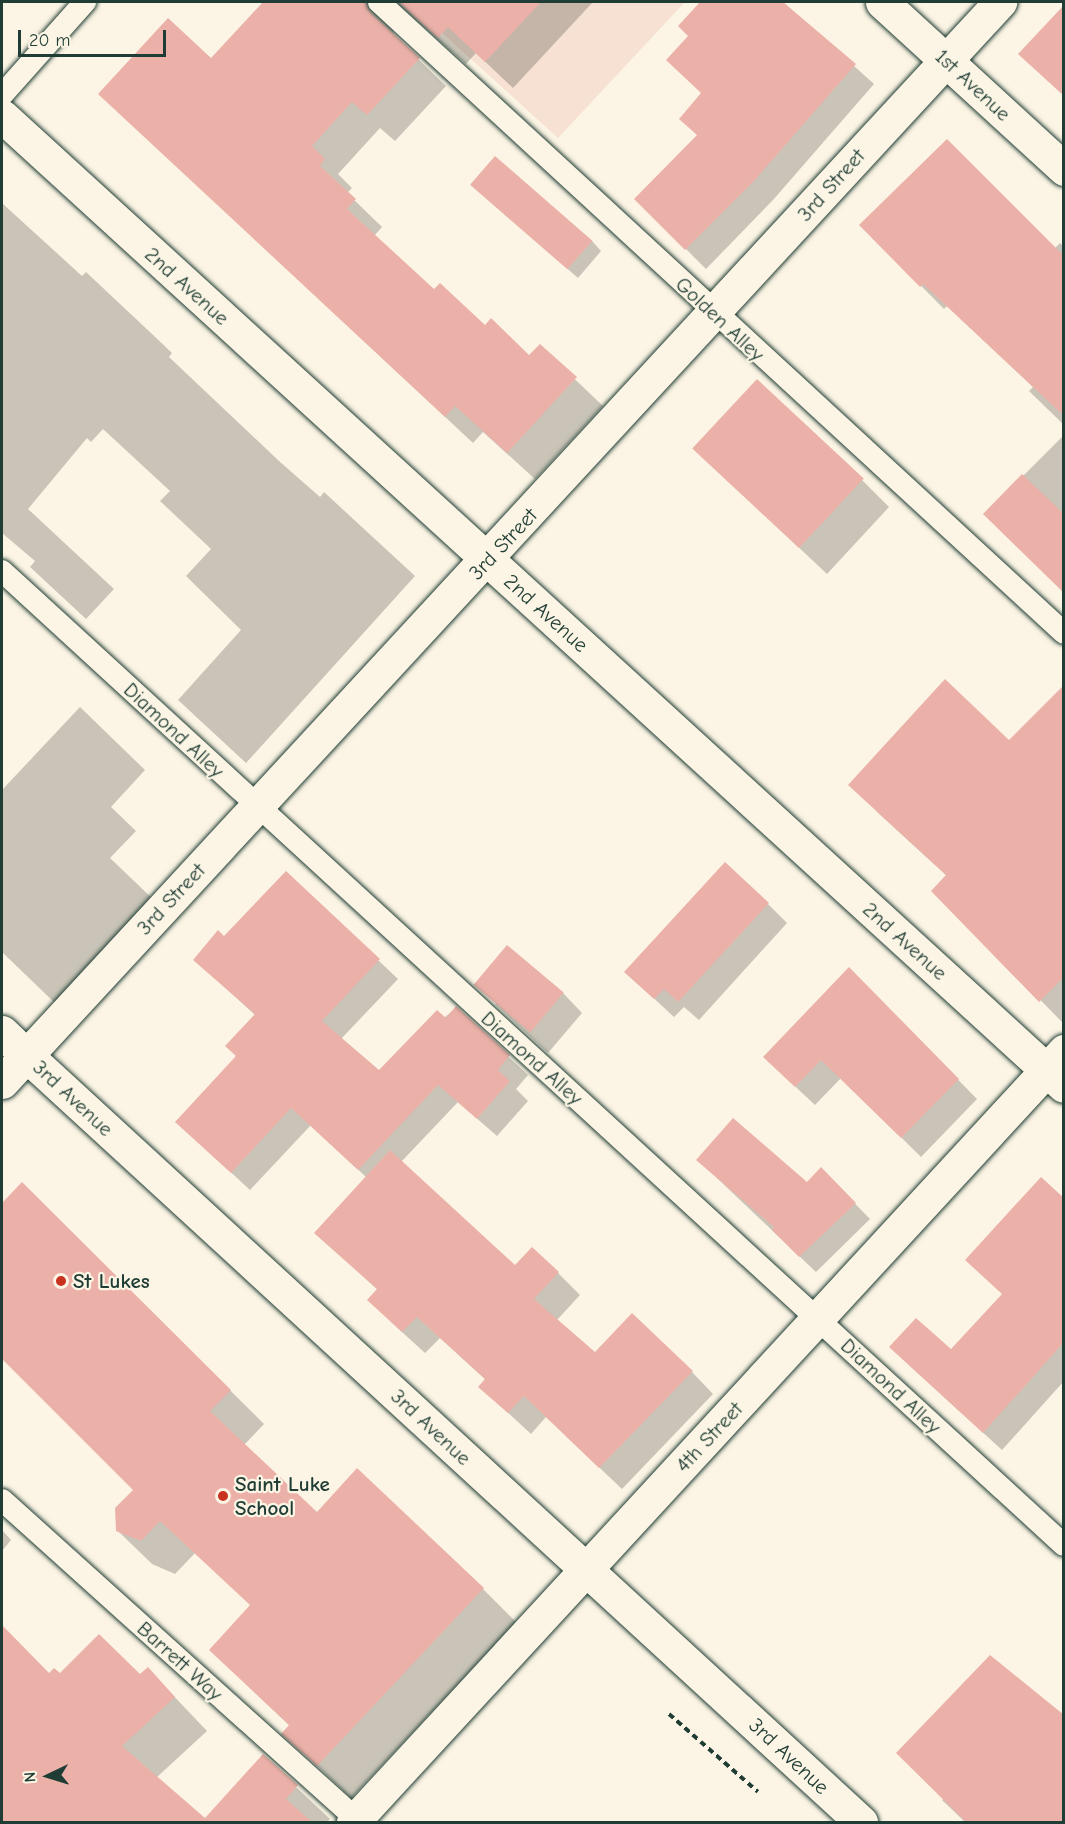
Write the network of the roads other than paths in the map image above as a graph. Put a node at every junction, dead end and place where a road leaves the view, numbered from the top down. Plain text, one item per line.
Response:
1 (85, 2) edge
2 (379, 2) edge
3 (882, 2) edge
4 (1000, 2) edge
5 (945, 59) junction
6 (2, 95) edge
7 (2, 116) edge
8 (1064, 169) edge
9 (715, 315) junction
10 (487, 561) junction
11 (2, 571) edge
12 (1064, 633) edge
13 (256, 807) junction
14 (2, 1032) edge
15 (26, 1055) junction
16 (1058, 1069) edge
17 (2, 1082) edge
18 (819, 1318) junction
19 (2, 1500) edge
20 (1064, 1545) edge
21 (586, 1570) junction
22 (356, 1822) edge
23 (861, 1822) edge

1 - 6 lane
2 - 9 lane, Golden Alley
3 - 5 street, 1st Avenue
4 - 5 street, 3rd Street
5 - 8 street, 1st Avenue
5 - 9 street, 3rd Street
7 - 10 street, 2nd Avenue
9 - 10 street, 3rd Street
9 - 12 lane, Golden Alley
10 - 13 street, 3rd Street
10 - 16 street, 2nd Avenue
11 - 13 lane, Diamond Alley
13 - 15 street, 3rd Street
13 - 18 lane, Diamond Alley
14 - 15 street, 3rd Avenue
15 - 17 street, 3rd Street
15 - 21 street, 3rd Avenue
16 - 18 street, 4th Street
18 - 20 lane, Diamond Alley
18 - 21 street, 4th Street
19 - 22 lane, Barrett Way
21 - 22 street, 4th Street
21 - 23 street, 3rd Avenue

